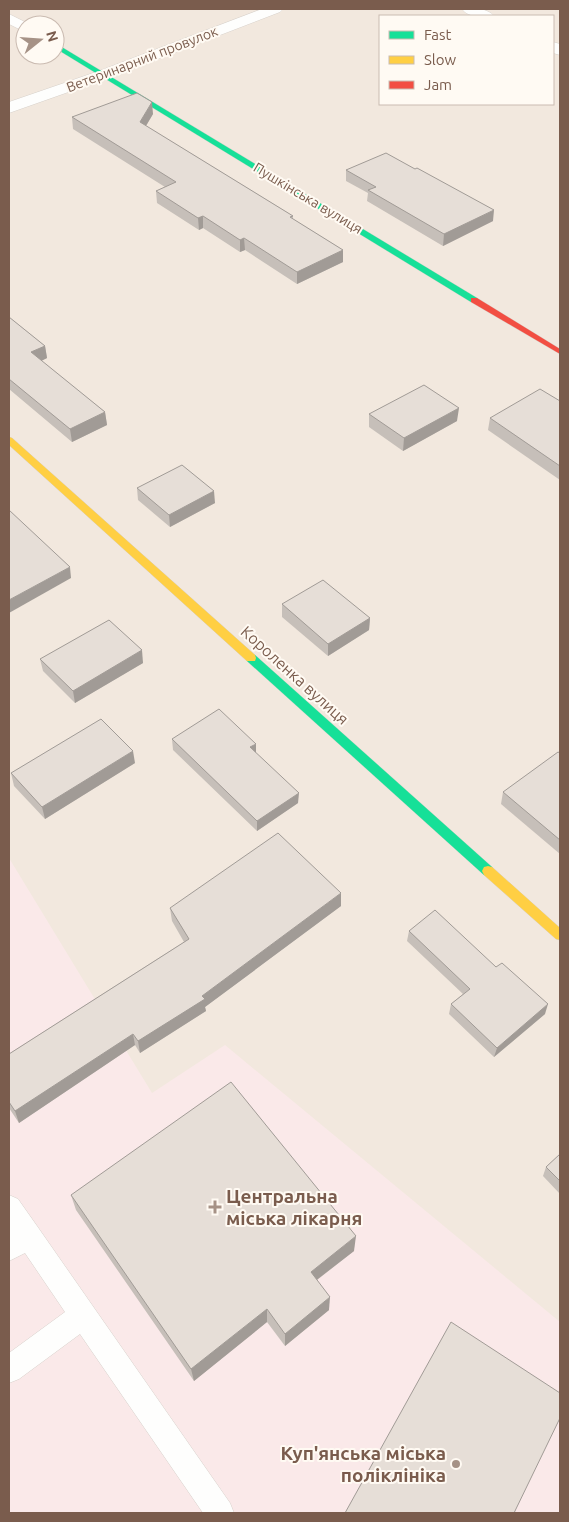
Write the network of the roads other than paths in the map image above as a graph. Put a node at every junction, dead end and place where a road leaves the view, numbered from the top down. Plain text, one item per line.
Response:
1 (274, 9) edge
2 (469, 9) edge
3 (484, 15) edge
4 (65, 51) edge
5 (105, 74) junction
6 (9, 108) edge
7 (560, 352) edge
8 (9, 440) edge
9 (560, 934) edge
10 (9, 1208) edge
11 (18, 1242) edge
12 (83, 1316) junction
13 (9, 1368) edge
14 (220, 1513) edge

1 - 5 street, Ветеринарний провулок
2 - 3 street
4 - 5 street, Пушкінська вулиця
5 - 6 street, Ветеринарний провулок
5 - 7 street, Пушкінська вулиця
8 - 9 street, Короленка вулиця
10 - 11 lane
11 - 12 lane
12 - 13 lane
12 - 14 lane

